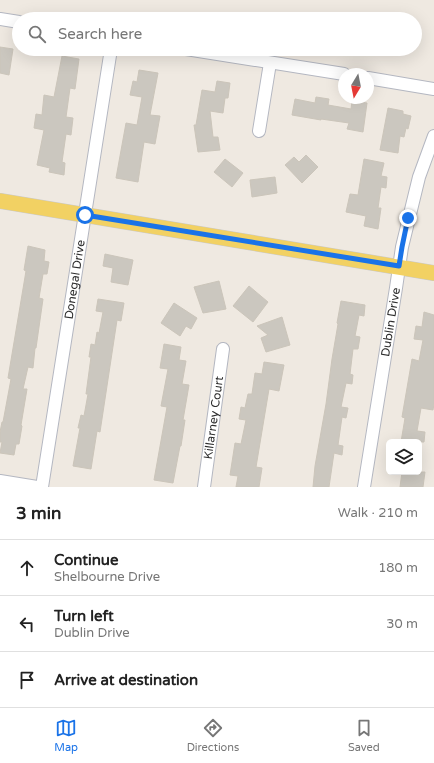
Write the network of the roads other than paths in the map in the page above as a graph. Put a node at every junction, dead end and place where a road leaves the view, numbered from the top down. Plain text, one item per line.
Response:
1 (0, 19) edge
2 (12, 21) edge
3 (110, 56) edge
4 (231, 56) edge
5 (270, 62) junction
6 (338, 73) edge
7 (374, 79) edge
8 (434, 89) edge
9 (259, 131) dead end
10 (434, 136) edge
11 (0, 202) edge
12 (85, 215) junction
13 (399, 266) junction
14 (434, 272) edge
15 (223, 349) dead end
16 (0, 481) edge
17 (37, 487) edge
18 (42, 487) edge
19 (204, 487) edge
20 (364, 487) edge

1 - 2 street
3 - 12 street, Donegal Drive
4 - 5 street
5 - 6 street
5 - 9 street
7 - 8 street
10 - 13 street, Dublin Drive
11 - 12 main road
12 - 13 main road
12 - 18 street, Donegal Drive
13 - 14 main road
13 - 20 street, Dublin Drive
15 - 19 street, Killarney Court
16 - 17 street

